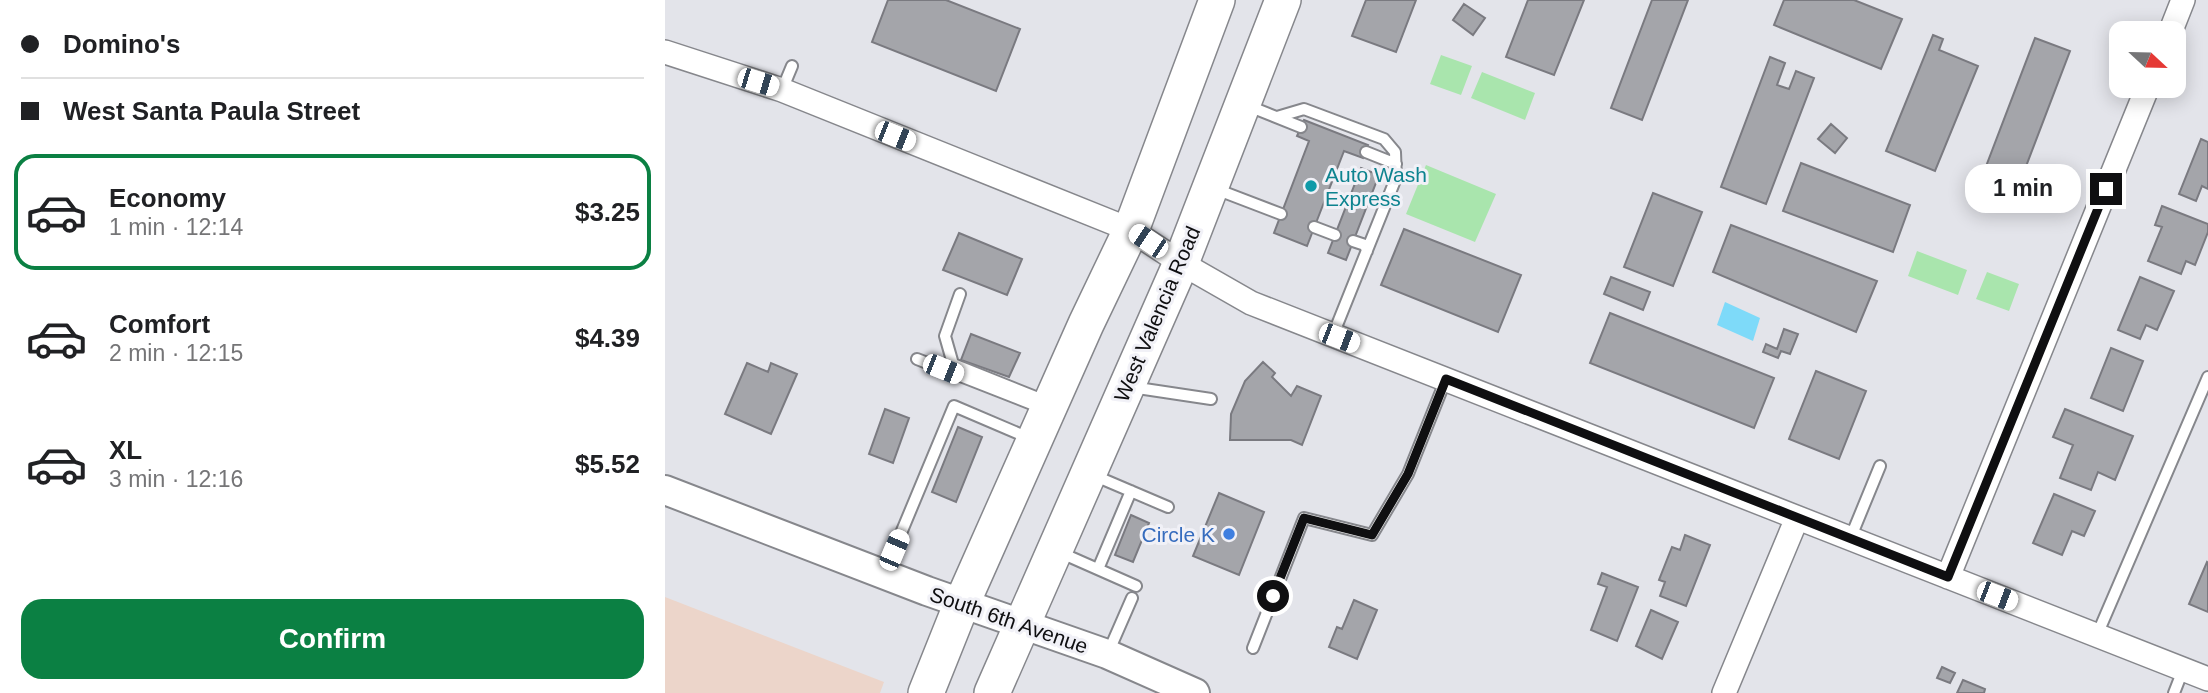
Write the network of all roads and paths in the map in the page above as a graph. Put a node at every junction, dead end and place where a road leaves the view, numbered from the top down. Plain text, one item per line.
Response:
1 (1217, 0) edge
2 (1283, 0) edge
3 (2183, 0) edge
4 (2175, 21) edge
5 (665, 52) edge
6 (792, 66) dead end
7 (782, 90) junction
8 (2143, 98) edge
9 (1243, 103) junction
10 (1277, 117) junction
11 (1301, 127) dead end
12 (1366, 152) dead end
13 (1396, 164) junction
14 (1211, 187) junction
15 (1281, 214) dead end
16 (1314, 227) dead end
17 (1131, 230) junction
18 (1335, 235) dead end
19 (1353, 241) dead end
20 (1367, 251) junction
21 (1181, 263) junction
22 (960, 294) dead end
23 (1333, 335) junction
24 (918, 359) dead end
25 (2208, 377) edge
26 (1446, 379) junction
27 (1126, 387) junction
28 (1211, 399) dead end
29 (1045, 418) junction
30 (1880, 466) dead end
31 (1088, 473) junction
32 (665, 490) edge
33 (1131, 491) junction
34 (1168, 507) dead end
35 (1797, 518) junction
36 (1850, 539) junction
37 (1054, 550) junction
38 (1098, 569) junction
39 (884, 574) junction
40 (1948, 577) junction
41 (1136, 586) dead end
42 (1132, 598) dead end
43 (962, 603) junction
44 (1021, 624) junction
45 (2097, 635) junction
46 (1252, 648) dead end
47 (1107, 654) junction
48 (2183, 670) junction
49 (2208, 680) edge
50 (926, 693) edge
51 (992, 693) edge
52 (1195, 693) edge
53 (1724, 693) edge
54 (2174, 693) edge

1 - 17 main road
2 - 9 main road, West Valencia Road
3 - 4 street
5 - 7 street
6 - 7 lane
7 - 17 street
8 - 40 street
9 - 10 lane
9 - 14 main road, West Valencia Road
10 - 11 lane
10 - 13 lane
12 - 13 lane
13 - 20 lane
14 - 15 lane
14 - 21 main road, West Valencia Road
16 - 18 lane
17 - 21 street
17 - 29 main road
19 - 20 lane
20 - 23 lane
21 - 23 street
21 - 27 main road, West Valencia Road
22 - 29 lane
23 - 26 street
24 - 29 lane
25 - 45 lane
26 - 35 street
26 - 46 lane
27 - 28 lane
27 - 31 main road, West Valencia Road
29 - 39 lane
29 - 43 main road
30 - 36 lane
31 - 33 lane
31 - 37 main road, West Valencia Road
32 - 39 street, South 6th Avenue
33 - 34 lane
33 - 38 lane
35 - 36 street
35 - 53 street
36 - 40 street
37 - 38 lane
37 - 44 main road, West Valencia Road
38 - 41 lane
39 - 43 street, South 6th Avenue
40 - 45 street
42 - 47 lane
43 - 44 street, South 6th Avenue
43 - 50 main road
44 - 47 street, South 6th Avenue
44 - 51 main road, West Valencia Road
45 - 48 street
47 - 52 street, South 6th Avenue
48 - 49 street
48 - 54 lane

